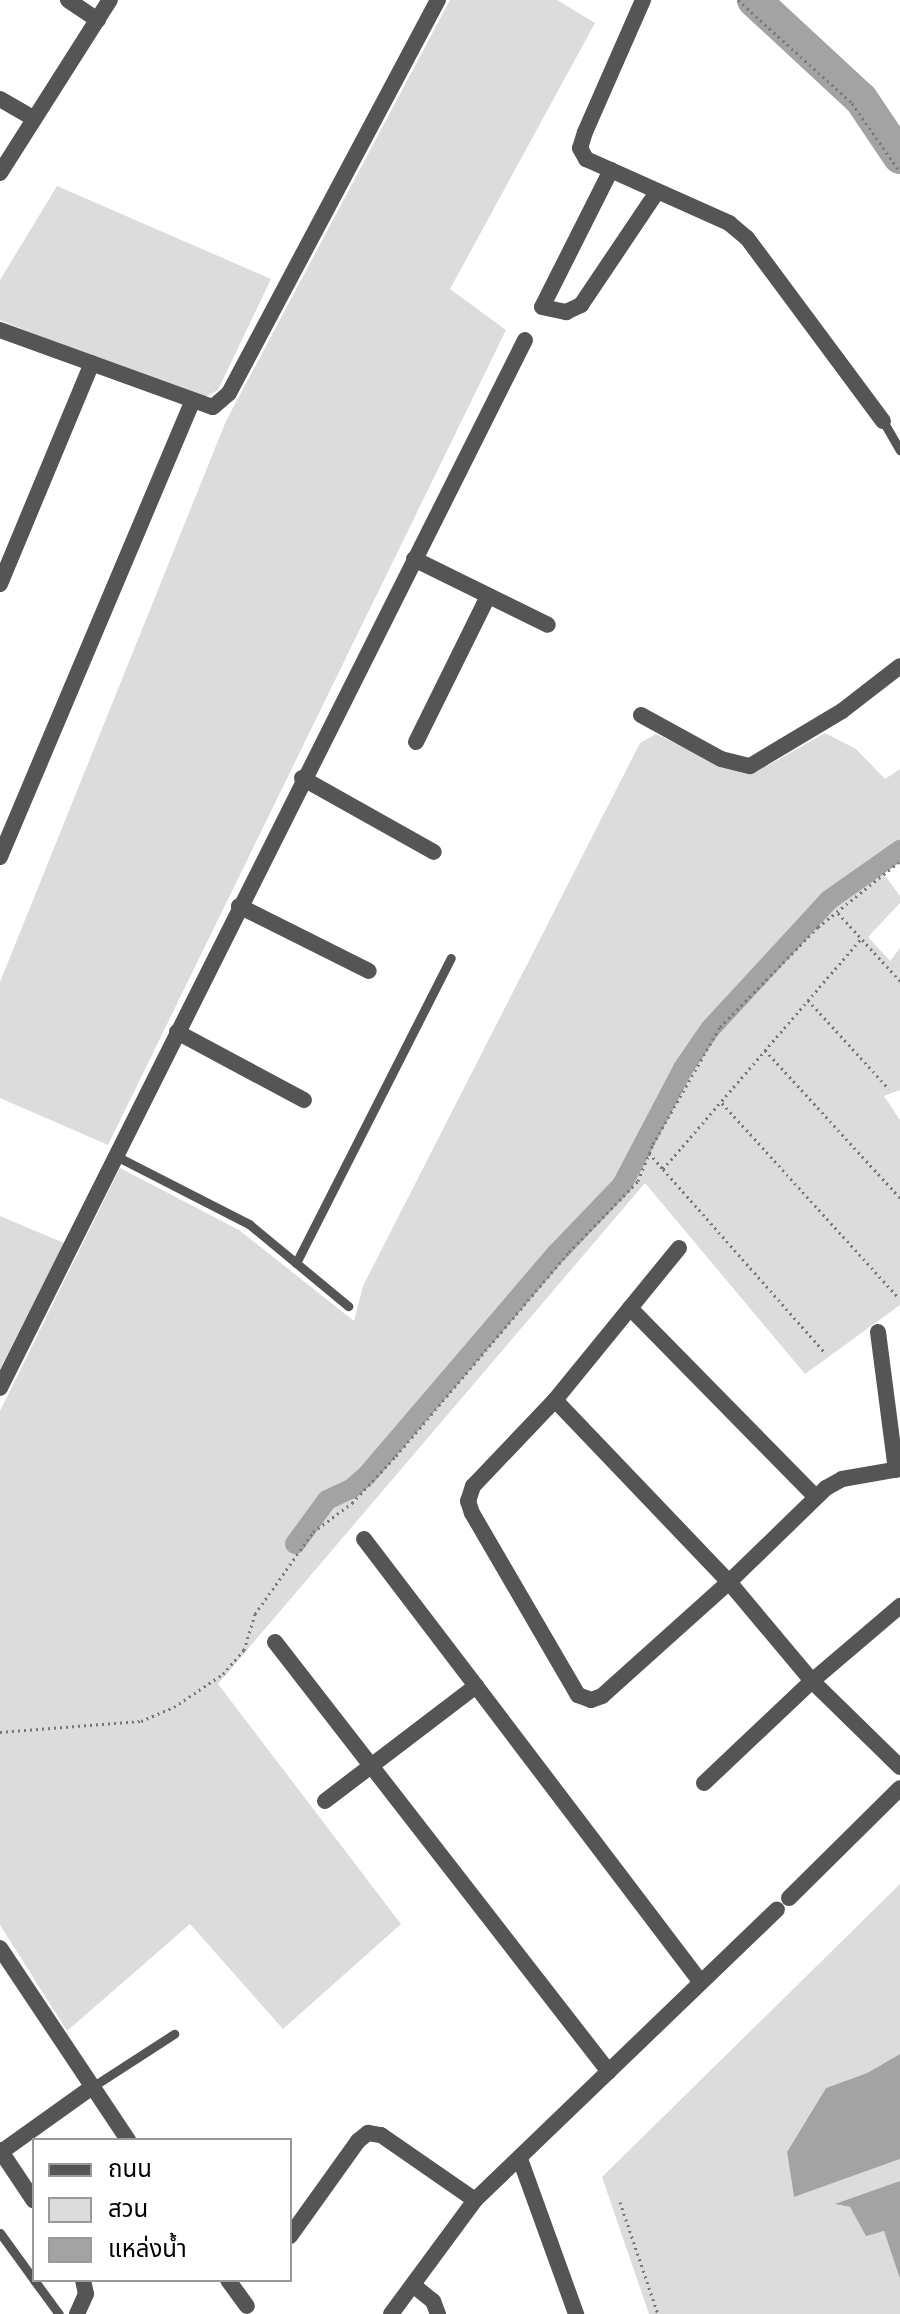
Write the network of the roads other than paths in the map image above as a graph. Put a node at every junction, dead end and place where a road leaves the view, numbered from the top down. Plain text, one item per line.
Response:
1 (68, 0) edge
2 (110, 0) edge
3 (438, 0) edge
4 (643, 0) edge
5 (98, 20) junction
6 (0, 99) edge
7 (34, 119) junction
8 (611, 170) junction
9 (0, 173) edge
10 (657, 192) junction
11 (0, 330) edge
12 (525, 340) dead end
13 (92, 363) junction
14 (192, 402) junction
15 (883, 421) joint
16 (900, 450) edge
17 (414, 559) junction
18 (0, 584) edge
19 (488, 596) junction
20 (548, 625) dead end
21 (900, 666) edge
22 (641, 715) dead end
23 (416, 742) dead end
24 (302, 778) junction
25 (7, 823) edge
26 (434, 852) dead end
27 (0, 857) edge
28 (239, 906) junction
29 (451, 958) dead end
30 (369, 971) dead end
31 (177, 1032) junction
32 (304, 1100) dead end
33 (116, 1156) junction
34 (679, 1248) dead end
35 (296, 1263) junction
36 (348, 1306) dead end
37 (630, 1308) junction
38 (878, 1332) dead end
39 (0, 1388) edge
40 (555, 1400) junction
41 (898, 1469) edge
42 (816, 1497) junction
43 (364, 1539) dead end
44 (729, 1582) junction
45 (900, 1606) edge
46 (275, 1642) dead end
47 (812, 1681) junction
48 (476, 1686) junction
49 (373, 1765) junction
50 (900, 1767) edge
51 (704, 1783) dead end
52 (900, 1788) edge
53 (325, 1801) dead end
54 (0, 1948) edge
55 (701, 1982) junction
56 (174, 2034) dead end
57 (609, 2072) junction
58 (92, 2087) junction
59 (127, 2138) edge
60 (1, 2151) edge
61 (520, 2159) junction
62 (6, 2170) edge
63 (32, 2199) edge
64 (475, 2200) junction
65 (0, 2233) edge
66 (292, 2233) edge
67 (32, 2277) edge
68 (35, 2282) edge
69 (83, 2282) edge
70 (229, 2282) edge
71 (413, 2285) junction
72 (247, 2306) dead end
73 (59, 2314) edge
74 (77, 2314) edge
75 (391, 2314) edge
76 (438, 2314) edge
77 (576, 2314) edge

1 - 5 street
2 - 5 street
3 - 14 street
4 - 8 street
5 - 7 street
6 - 7 street
7 - 9 street
8 - 10 street
8 - 10 street
10 - 15 street
11 - 13 street
12 - 17 street
13 - 14 street
13 - 18 street
14 - 25 street
15 - 16 lane
17 - 19 street
17 - 24 street
19 - 20 street
19 - 23 street
21 - 22 street
24 - 26 street
24 - 28 street
25 - 27 street
28 - 30 street
28 - 31 street
29 - 35 lane
31 - 32 street
31 - 33 street
33 - 35 lane
33 - 39 street
34 - 37 street
35 - 36 lane
37 - 40 street
37 - 42 street
38 - 41 street
40 - 44 street
40 - 44 street
41 - 42 street
42 - 44 street
43 - 48 street
44 - 47 street
45 - 47 street
46 - 49 street
47 - 50 street
47 - 51 street
48 - 49 street
48 - 55 street
49 - 53 street
49 - 57 street
52 - 55 street
54 - 58 street
55 - 57 street
56 - 58 lane
57 - 61 street
58 - 59 street
58 - 60 street
60 - 62 street
61 - 64 street
61 - 77 street
62 - 63 street
64 - 66 street
64 - 71 street
65 - 67 lane
68 - 73 lane
69 - 74 street
70 - 72 street
71 - 75 street
71 - 76 street

